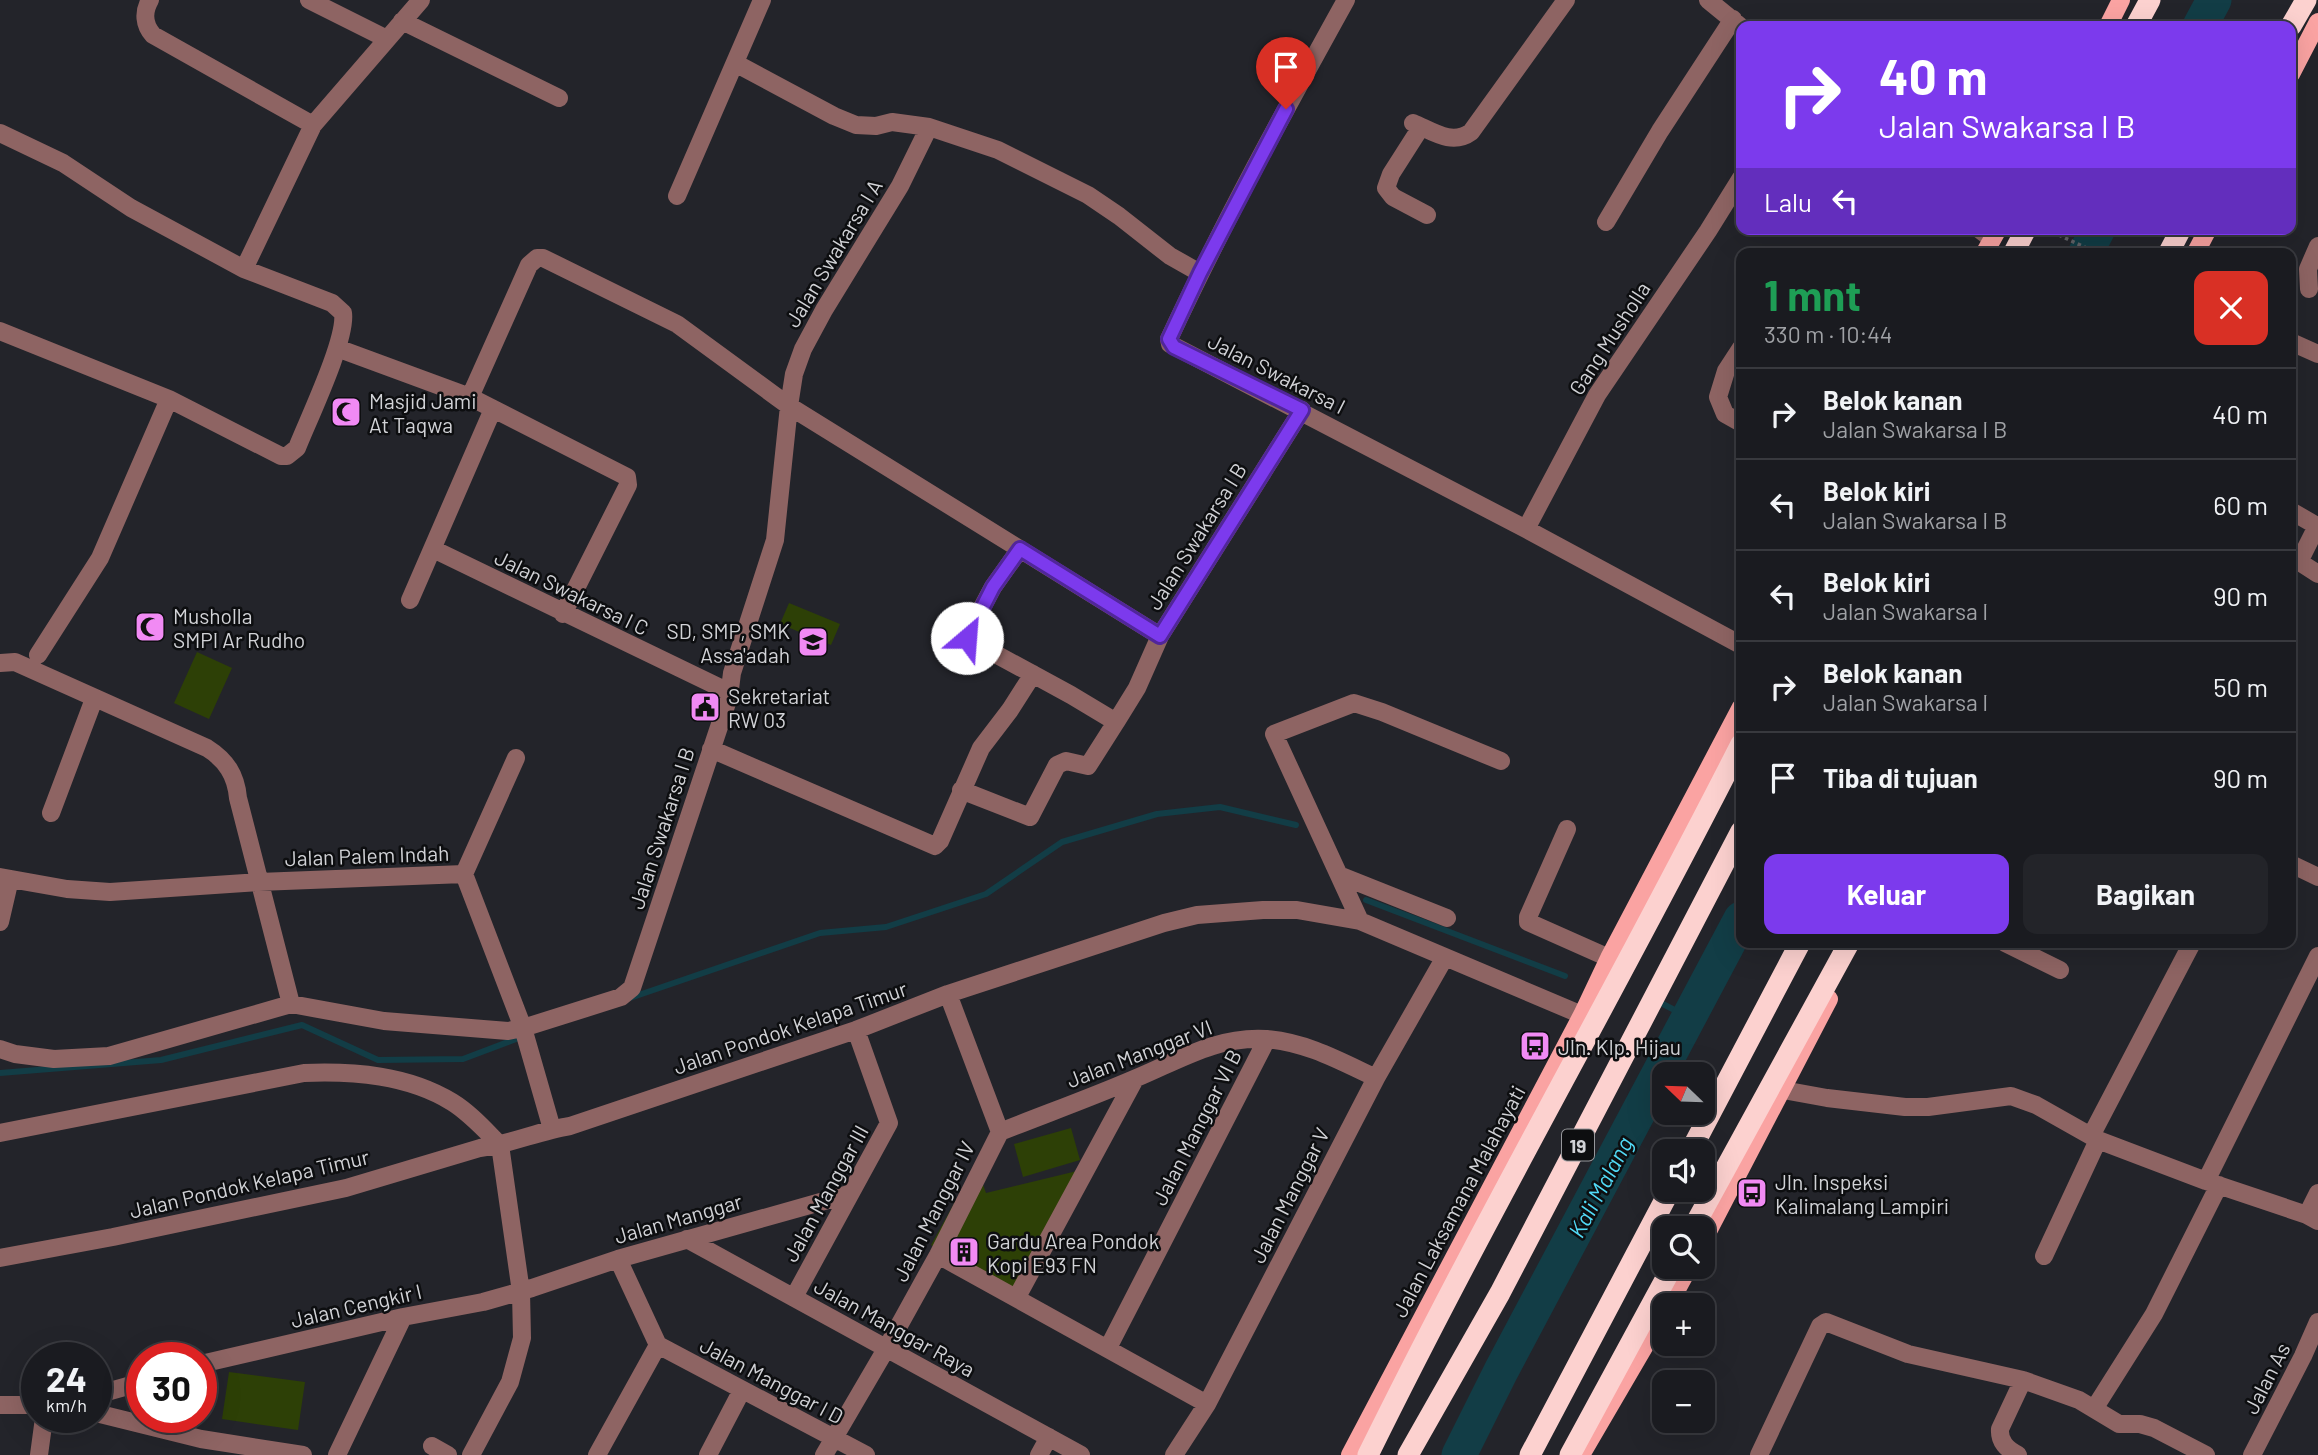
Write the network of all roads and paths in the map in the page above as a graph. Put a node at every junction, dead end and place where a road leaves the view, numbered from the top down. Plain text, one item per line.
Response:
1 (309, 0) edge
2 (421, 0) edge
3 (762, 0) edge
4 (1346, 0) edge
5 (1566, 0) edge
6 (1708, 0) edge
7 (2121, 0) edge
8 (2150, 0) edge
9 (2305, 0) edge
10 (142, 2) edge
11 (402, 21) junction
12 (2110, 21) edge
13 (2139, 21) edge
14 (2294, 21) edge
15 (1736, 22) edge
16 (2318, 22) edge
17 (1736, 24) edge
18 (387, 39) junction
19 (735, 63) junction
20 (2296, 64) edge
21 (559, 98) dead end
22 (313, 125) junction
23 (929, 127) junction
24 (0, 133) edge
25 (1736, 186) edge
26 (677, 196) dead end
27 (1427, 215) dead end
28 (1605, 222) dead end
29 (2059, 235) edge
30 (2318, 246) edge
31 (2086, 248) edge
32 (244, 269) junction
33 (1200, 273) junction
34 (2309, 289) dead end
35 (0, 331) edge
36 (2296, 344) edge
37 (337, 348) junction
38 (2318, 354) edge
39 (1736, 356) edge
40 (470, 397) junction
41 (169, 399) junction
42 (789, 406) junction
43 (493, 409) junction
44 (1302, 410) junction
45 (1736, 420) edge
46 (2296, 514) edge
47 (1526, 529) junction
48 (433, 549) junction
49 (1020, 549) junction
50 (2318, 574) edge
51 (410, 600) dead end
52 (564, 614) junction
53 (1160, 636) junction
54 (1736, 642) edge
55 (38, 654) dead end
56 (0, 663) edge
57 (1033, 674) junction
58 (729, 692) junction
59 (94, 699) junction
60 (1736, 716) edge
61 (1116, 722) junction
62 (711, 749) junction
63 (1736, 754) edge
64 (516, 758) dead end
65 (1501, 761) dead end
66 (961, 790) junction
67 (51, 813) dead end
68 (1567, 829) dead end
69 (1736, 841) edge
70 (2296, 866) edge
71 (464, 874) junction
72 (1339, 874) junction
73 (2318, 877) edge
74 (5, 878) edge
75 (260, 882) junction
76 (1447, 918) dead end
77 (1360, 921) junction
78 (0, 922) edge
79 (1797, 948) edge
80 (1846, 948) edge
81 (1855, 948) edge
82 (2015, 948) edge
83 (2190, 948) edge
84 (2318, 956) edge
85 (1445, 957) junction
86 (1609, 958) junction
87 (2060, 970) dead end
88 (948, 995) junction
89 (291, 1004) junction
90 (1582, 1015) junction
91 (856, 1030) junction
92 (519, 1031) junction
93 (1267, 1039) junction
94 (0, 1049) edge
95 (1376, 1078) junction
96 (1135, 1079) junction
97 (1783, 1090) junction
98 (552, 1129) junction
99 (1000, 1132) junction
100 (0, 1133) edge
101 (2095, 1138) junction
102 (1697, 1139) edge
103 (500, 1145) junction
104 (2212, 1183) junction
105 (2318, 1193) edge
106 (849, 1194) junction
107 (1664, 1202) edge
108 (1700, 1216) edge
109 (1715, 1218) edge
110 (2313, 1218) edge
111 (687, 1239) junction
112 (938, 1255) junction
113 (2044, 1256) dead end
114 (0, 1258) edge
115 (618, 1259) junction
116 (1665, 1279) edge
117 (521, 1292) junction
118 (794, 1297) junction
119 (1017, 1297) junction
120 (403, 1317) junction
121 (2318, 1322) edge
122 (1652, 1334) edge
123 (658, 1345) junction
124 (886, 1349) junction
125 (1108, 1349) junction
126 (217, 1360) edge
127 (2022, 1380) junction
128 (742, 1390) junction
129 (1207, 1404) junction
130 (0, 1405) edge
131 (21, 1405) edge
132 (2094, 1409) junction
133 (112, 1417) edge
134 (42, 1433) edge
135 (1049, 1437) junction
136 (833, 1438) junction
137 (432, 1446) dead end
138 (39, 1455) edge
139 (303, 1455) edge
140 (337, 1455) edge
141 (448, 1455) edge
142 (471, 1455) edge
143 (597, 1455) edge
144 (708, 1455) edge
145 (824, 1455) edge
146 (866, 1455) edge
147 (1039, 1455) edge
148 (1081, 1455) edge
149 (1174, 1455) edge
150 (1350, 1455) edge
151 (1368, 1455) edge
152 (1408, 1455) edge
153 (1530, 1455) edge
154 (1570, 1455) edge
155 (1581, 1455) edge
156 (1759, 1455) edge
157 (2018, 1455) edge
158 (2206, 1455) edge
159 (2252, 1455) edge

1 - 18 street
2 - 11 street
3 - 19 street
4 - 33 street, Jalan Swakarsa I
5 - 27 street
6 - 15 street
7 - 12 main road
8 - 13 highway
9 - 14 highway
10 - 22 street
11 - 18 street
11 - 21 street
16 - 20 main road
17 - 28 street
18 - 22 street
19 - 23 street
19 - 26 street
22 - 32 street
23 - 33 street
23 - 42 street, Jalan Swakarsa I A
24 - 32 street
25 - 47 street, Gang Musholla
29 - 31 path
30 - 34 street
32 - 37 street
33 - 44 street, Jalan Swakarsa I
35 - 41 street
36 - 38 street
37 - 40 street
37 - 41 street
39 - 45 street
40 - 42 street, Jalan Swakarsa I B
40 - 43 street
41 - 55 street
42 - 49 street, Jalan Swakarsa I B
42 - 58 street, Jalan Swakarsa I B
43 - 48 street
43 - 52 street
44 - 47 street, Jalan Swakarsa I
44 - 53 street, Jalan Swakarsa I B
46 - 50 street
47 - 54 street, Jalan Swakarsa I
48 - 51 street
48 - 52 street, Jalan Swakarsa I C
49 - 53 street, Jalan Swakarsa I B
49 - 57 street
52 - 58 street, Jalan Swakarsa I C
53 - 61 street
56 - 59 street
57 - 61 street
57 - 66 street
58 - 62 street, Jalan Swakarsa I B
59 - 67 street
59 - 75 street, Jalan Palem Indah
60 - 86 main road, Jalan Laksamana Malahayati
61 - 66 street
62 - 66 street
62 - 92 street, Jalan Swakarsa I B
63 - 151 highway
64 - 71 street
65 - 72 street
68 - 86 street
69 - 152 highway, 19
70 - 73 street
71 - 75 street, Jalan Palem Indah
71 - 92 street, Jalan Palem Indah
72 - 76 street
72 - 77 street
74 - 75 street, Jalan Palem Indah
74 - 78 street
75 - 89 street, Jalan Palem Indah
77 - 85 street, Jalan Pondok Kelapa Timur
77 - 88 street, Jalan Pondok Kelapa Timur
79 - 102 highway
80 - 108 highway
81 - 97 main road
82 - 87 street
83 - 101 street
84 - 104 street
85 - 90 street, Jalan Pondok Kelapa Timur
85 - 95 street, Jalan Manggar V
86 - 90 main road, Jalan Laksamana Malahayati
88 - 91 street, Jalan Pondok Kelapa Timur
88 - 99 street, Jalan Manggar IV
89 - 92 street
89 - 94 street
90 - 150 main road, Jalan Laksamana Malahayati
91 - 98 street, Jalan Pondok Kelapa Timur
91 - 106 street, Jalan Manggar III
92 - 98 street, Jalan Palem Indah
93 - 95 street, Jalan Manggar VI
93 - 96 street, Jalan Manggar VI
93 - 125 street, Jalan Manggar VI B
95 - 129 street, Jalan Manggar V
96 - 99 street, Jalan Manggar VI
96 - 119 street
97 - 101 street
97 - 109 main road
98 - 103 street, Jalan Pondok Kelapa Timur
99 - 112 street, Jalan Manggar IV
100 - 103 street
101 - 104 street
101 - 113 street
103 - 114 street, Jalan Pondok Kelapa Timur
103 - 117 street
104 - 110 street
104 - 132 street
105 - 110 street
106 - 111 street, Jalan Manggar
106 - 118 street, Jalan Manggar III
107 - 153 highway
111 - 115 street, Jalan Manggar
111 - 118 street, Jalan Manggar Raya
112 - 119 street
112 - 124 street, Jalan Manggar IV
115 - 117 street, Jalan Manggar
115 - 123 street
116 - 154 highway
117 - 120 street, Jalan Cengkir I
117 - 142 street
118 - 124 street, Jalan Manggar Raya
119 - 125 street
120 - 126 street, Jalan Cengkir I
120 - 140 street
121 - 159 street, Jalan As
122 - 155 main road
123 - 128 street, Jalan Manggar I D
123 - 143 street
124 - 135 street, Jalan Manggar Raya
124 - 136 street, Jalan Manggar IV
125 - 129 street
127 - 132 street
127 - 156 street
127 - 157 street
128 - 136 street, Jalan Manggar I D
128 - 144 street
129 - 149 street, Jalan Manggar V
130 - 131 street
132 - 158 street
133 - 139 street
134 - 138 street
135 - 147 street
135 - 148 street, Jalan Manggar Raya
136 - 145 street, Jalan Manggar IV
136 - 146 street, Jalan Manggar I D
137 - 141 street

